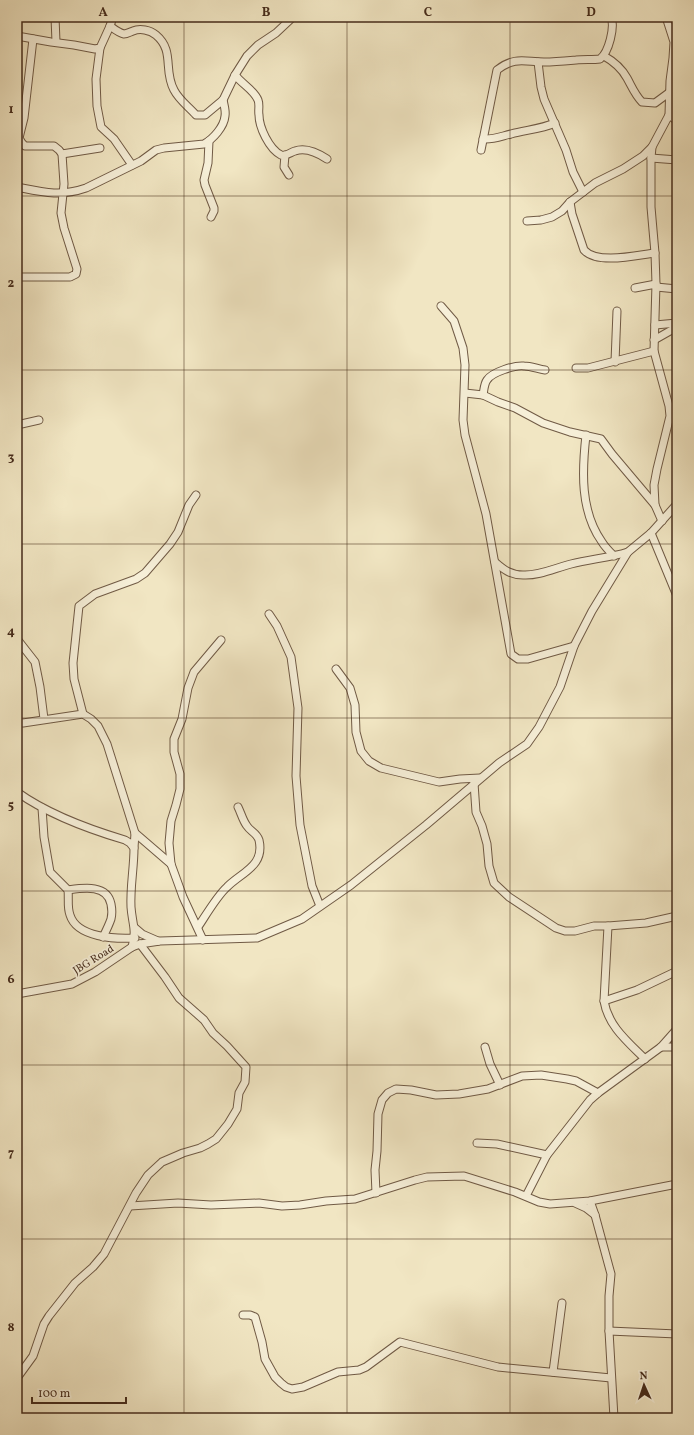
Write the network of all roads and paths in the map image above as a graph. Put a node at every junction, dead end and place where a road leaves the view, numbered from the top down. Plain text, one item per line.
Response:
1 (56, 17) edge
2 (113, 17) edge
3 (294, 17) edge
4 (611, 17) edge
5 (666, 17) edge
6 (110, 26) junction
7 (17, 36) edge
8 (33, 38) junction
9 (675, 41) edge
10 (56, 42) junction
11 (100, 48) junction
12 (604, 56) junction
13 (538, 62) junction
14 (235, 75) junction
15 (670, 92) junction
16 (223, 100) junction
17 (669, 115) junction
18 (677, 121) edge
19 (555, 123) junction
20 (483, 139) junction
21 (209, 141) junction
22 (652, 147) junction
23 (100, 148) dead end
24 (481, 150) dead end
25 (62, 154) junction
26 (285, 155) junction
27 (651, 158) junction
28 (327, 159) dead end
29 (677, 160) edge
30 (132, 165) junction
31 (288, 175) dead end
32 (17, 187) edge
33 (583, 192) junction
34 (63, 194) junction
35 (570, 202) junction
36 (211, 218) dead end
37 (527, 221) dead end
38 (655, 253) junction
39 (17, 277) edge
40 (656, 286) junction
41 (634, 288) dead end
42 (677, 289) edge
43 (441, 306) dead end
44 (617, 311) dead end
45 (677, 322) edge
46 (655, 325) junction
47 (677, 327) edge
48 (654, 340) junction
49 (654, 351) junction
50 (615, 362) junction
51 (576, 368) dead end
52 (546, 370) dead end
53 (465, 393) junction
54 (483, 395) junction
55 (39, 420) dead end
56 (17, 425) edge
57 (586, 436) junction
58 (196, 495) dead end
59 (677, 504) edge
60 (655, 505) junction
61 (662, 521) junction
62 (651, 534) junction
63 (628, 552) junction
64 (614, 556) junction
65 (495, 562) junction
66 (677, 596) edge
67 (269, 614) dead end
68 (17, 639) edge
69 (221, 640) dead end
70 (574, 646) junction
71 (336, 669) dead end
72 (84, 714) junction
73 (44, 719) junction
74 (17, 722) edge
75 (480, 778) junction
76 (474, 783) junction
77 (17, 792) edge
78 (238, 807) dead end
79 (42, 808) junction
80 (135, 833) junction
81 (134, 848) junction
82 (170, 864) junction
83 (68, 890) junction
84 (320, 906) junction
85 (677, 916) edge
86 (608, 926) junction
87 (198, 927) junction
88 (135, 928) junction
89 (103, 937) junction
90 (135, 938) junction
91 (203, 940) junction
92 (160, 941) junction
93 (140, 944) junction
94 (132, 946) junction
95 (677, 971) edge
96 (17, 994) edge
97 (604, 1001) junction
98 (677, 1030) edge
99 (486, 1047) dead end
100 (661, 1047) junction
101 (677, 1047) edge
102 (645, 1059) junction
103 (500, 1085) junction
104 (598, 1093) junction
105 (477, 1143) dead end
106 (547, 1155) junction
107 (677, 1184) edge
108 (376, 1193) junction
109 (526, 1196) junction
110 (590, 1201) junction
111 (575, 1203) junction
112 (130, 1206) junction
113 (595, 1215) junction
114 (562, 1304) dead end
115 (243, 1315) dead end
116 (609, 1331) junction
117 (677, 1334) edge
118 (553, 1372) junction
119 (17, 1378) edge
120 (611, 1378) junction
121 (614, 1418) edge

1 - 10 street
2 - 6 street
3 - 14 street
4 - 12 street
5 - 9 street
6 - 11 street
6 - 16 street
7 - 8 street
8 - 10 street
8 - 25 street
9 - 15 street
10 - 11 street
11 - 30 street
12 - 13 street
12 - 15 street
13 - 19 street
13 - 20 street
14 - 16 street
14 - 26 street
15 - 17 street
16 - 21 street
17 - 18 street
17 - 22 street
19 - 20 street
19 - 33 street
20 - 24 street
21 - 30 street
21 - 36 street
22 - 27 street
22 - 33 street
23 - 25 street
25 - 34 street
26 - 28 street
26 - 31 street
27 - 29 street
27 - 38 street
30 - 34 street
32 - 34 street
33 - 35 street
34 - 39 street
35 - 37 street
35 - 38 street
38 - 40 street
40 - 41 street
40 - 42 street
40 - 46 street
43 - 53 street
44 - 50 street
45 - 46 street
46 - 48 street
47 - 48 street
48 - 49 street
49 - 50 street
49 - 60 street
50 - 51 street
52 - 54 street
53 - 54 street
53 - 65 street
54 - 57 street
55 - 56 street
57 - 60 street
57 - 64 street
58 - 72 street
59 - 61 street
60 - 61 street
61 - 62 street
62 - 63 street
62 - 66 street
63 - 64 street
63 - 70 street
64 - 65 street
65 - 70 street
67 - 84 street
68 - 73 street
69 - 82 street
70 - 75 street
71 - 75 street
72 - 73 street
72 - 80 street
73 - 74 street
75 - 76 street
76 - 84 street
76 - 86 street
77 - 79 street
78 - 87 street
79 - 81 street
79 - 83 street
80 - 81 street
80 - 82 street
81 - 88 street
82 - 87 street
83 - 89 street
83 - 89 street
84 - 91 street
85 - 86 street
86 - 97 street
87 - 91 street
88 - 90 street
88 - 92 street
89 - 90 street
90 - 94 street
91 - 92 street
92 - 93 street
93 - 94 street
93 - 112 street
94 - 96 street, JBG Road
95 - 97 street
97 - 102 street
98 - 100 street
99 - 103 street
100 - 101 street
100 - 102 street
102 - 104 street
103 - 104 street
103 - 108 street
104 - 106 street
105 - 106 street
106 - 109 street
107 - 110 street
108 - 109 street
108 - 112 street
109 - 111 street
110 - 111 street
110 - 113 street
111 - 113 street
112 - 119 street
113 - 116 street
114 - 118 street
115 - 118 street
116 - 117 street
116 - 120 street
118 - 120 street
120 - 121 street

